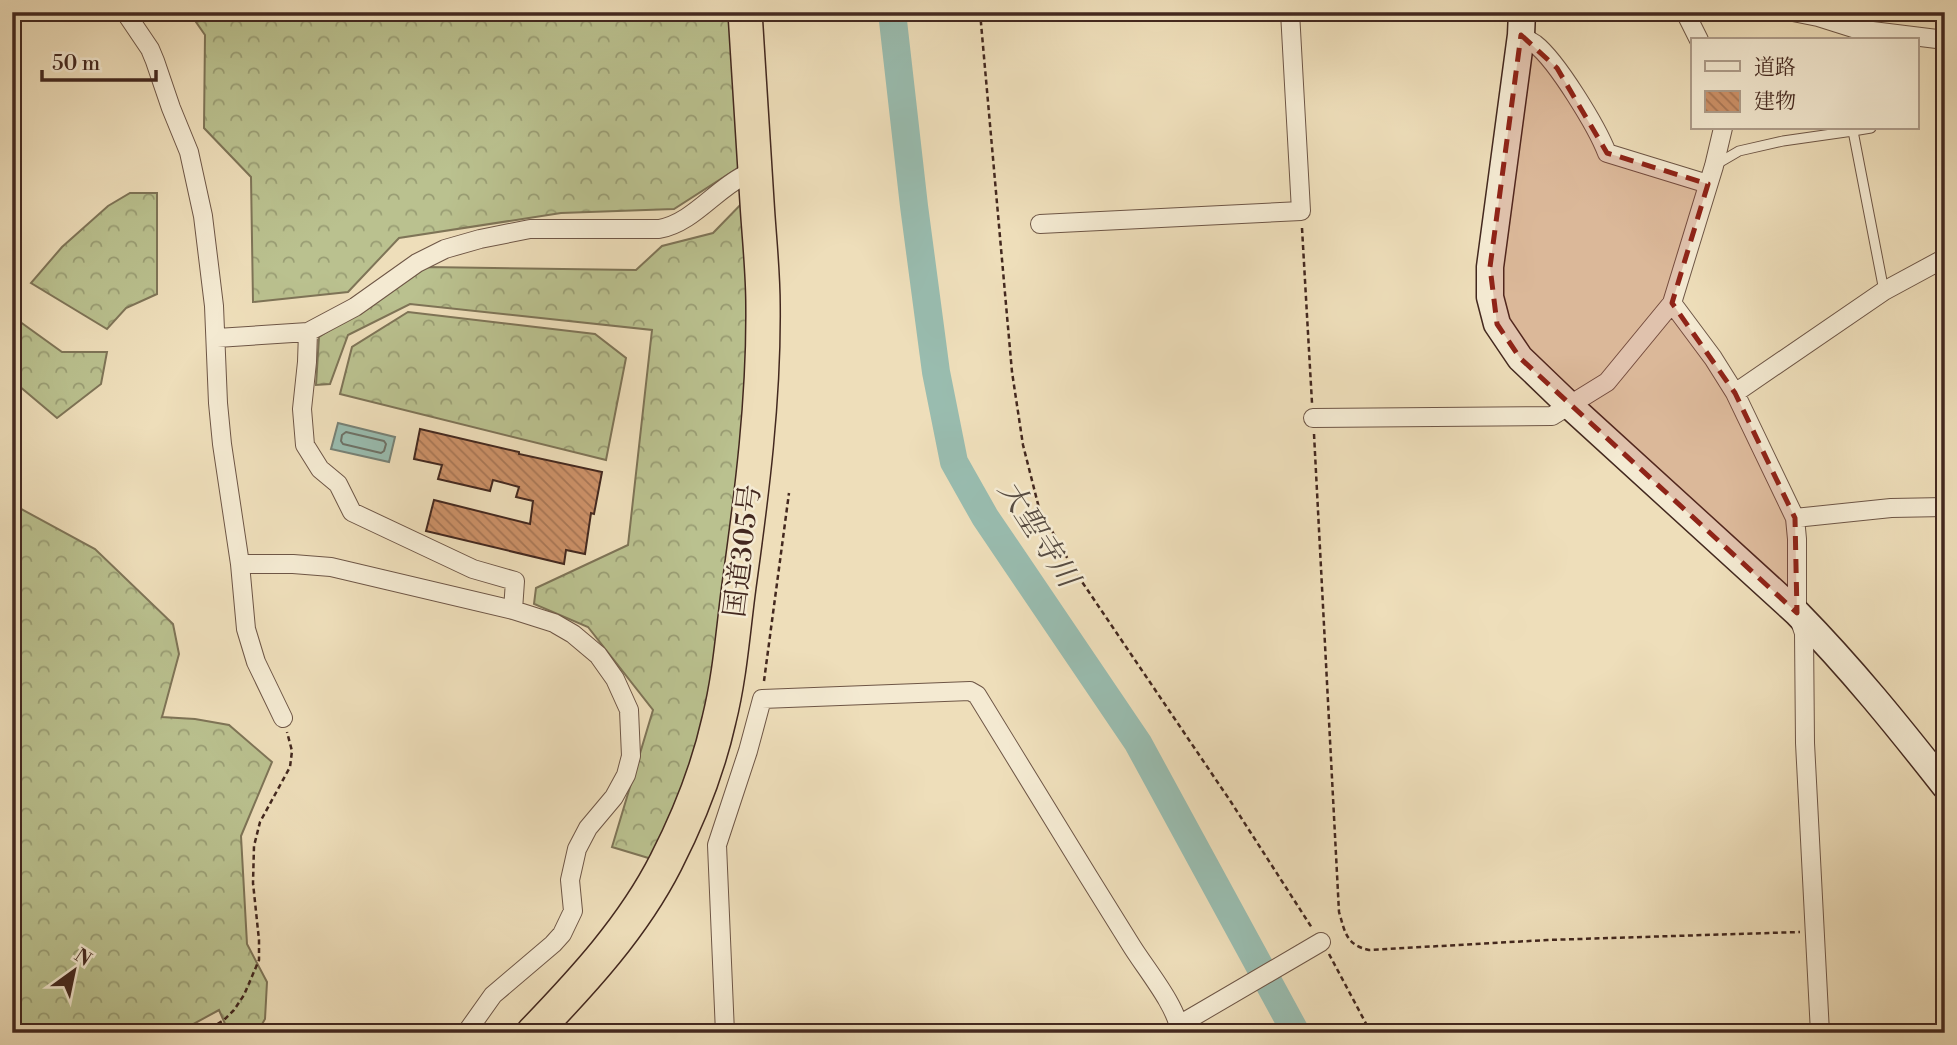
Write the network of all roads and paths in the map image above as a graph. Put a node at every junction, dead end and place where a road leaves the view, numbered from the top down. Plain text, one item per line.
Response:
1 (125, 12) edge
2 (745, 12) edge
3 (980, 12) edge
4 (1290, 12) edge
5 (1685, 12) edge
6 (1793, 12) edge
7 (1854, 21) edge
8 (1521, 24) edge
9 (1698, 38) edge
10 (1945, 40) edge
11 (1723, 130) edge
12 (1859, 130) edge
13 (1853, 131) junction
14 (1714, 166) junction
15 (755, 181) junction
16 (1708, 184) junction
17 (1301, 211) junction
18 (1040, 224) dead end
19 (1945, 258) edge
20 (1884, 291) junction
21 (1672, 303) junction
22 (308, 332) junction
23 (217, 338) junction
24 (1735, 393) junction
25 (1570, 406) junction
26 (1313, 418) junction
27 (789, 493) dead end
28 (1945, 507) edge
29 (1795, 518) junction
30 (240, 564) junction
31 (513, 610) junction
32 (1797, 613) junction
33 (762, 698) junction
34 (283, 718) joint
35 (1945, 786) edge
36 (1814, 931) junction
37 (1321, 942) junction
38 (1180, 1029) edge
39 (203, 1033) edge
40 (466, 1033) edge
41 (533, 1033) edge
42 (725, 1033) edge
43 (1371, 1033) edge
44 (1819, 1033) edge

1 - 23 street
2 - 15 highway, 国道305号
3 - 37 path
4 - 17 street
5 - 9 street
6 - 7 street
7 - 10 street
8 - 16 street
8 - 25 street
11 - 14 street
12 - 13 lane
13 - 14 lane
13 - 20 lane
14 - 16 street
15 - 22 street
15 - 41 highway, 国道305号
16 - 21 street
17 - 18 street
17 - 26 path
19 - 20 street
20 - 24 street
21 - 24 street
21 - 25 street
22 - 23 street
22 - 31 street
23 - 30 street
24 - 29 street
25 - 26 street
25 - 32 street
26 - 36 path
27 - 33 path
28 - 29 street
29 - 32 street
30 - 31 street
30 - 34 street
31 - 40 street
32 - 35 street
32 - 36 street
33 - 38 street
33 - 42 street
34 - 39 path
36 - 44 street
37 - 38 street
37 - 43 path

